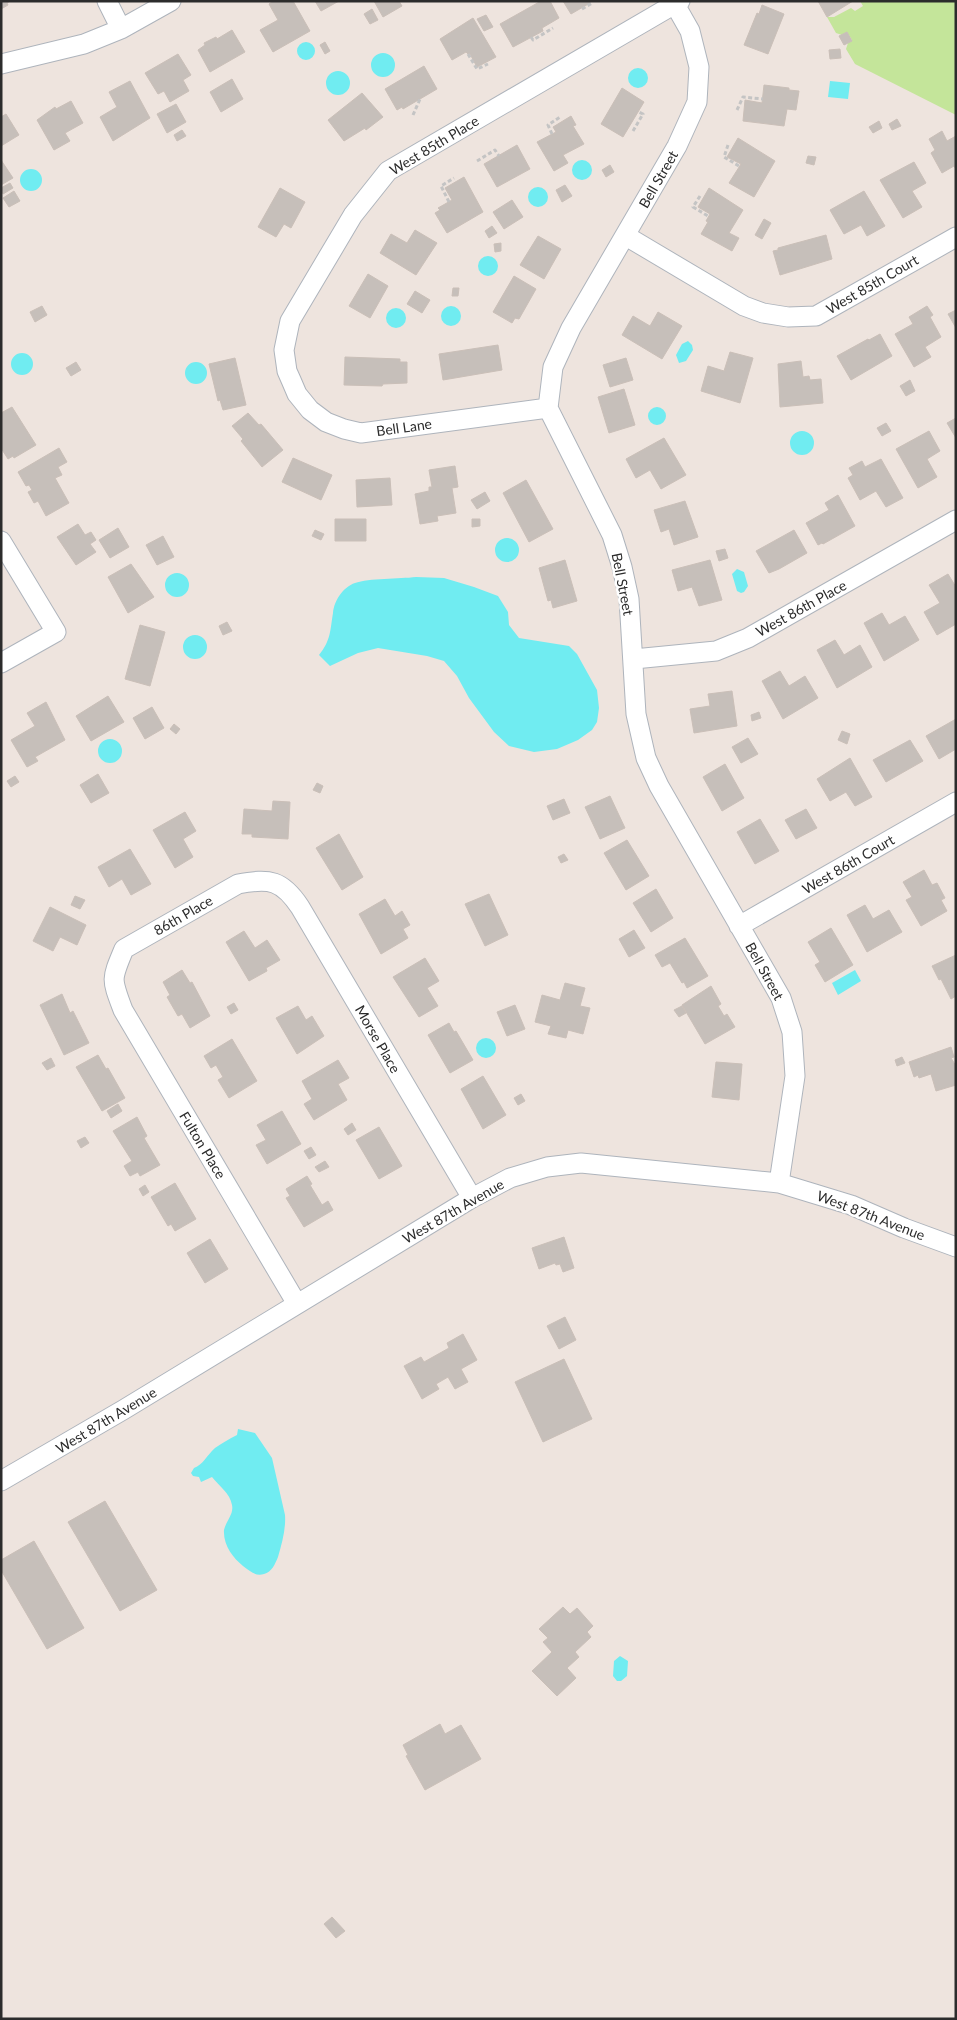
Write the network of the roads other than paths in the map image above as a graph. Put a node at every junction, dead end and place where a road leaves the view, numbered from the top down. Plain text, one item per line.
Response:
1 (107, 1) edge
2 (171, 1) edge
3 (676, 2) edge
4 (121, 29) junction
5 (1, 64) edge
6 (626, 236) junction
7 (956, 237) edge
8 (287, 371) joint
9 (548, 408) junction
10 (956, 520) edge
11 (1, 541) edge
12 (634, 659) junction
13 (1, 663) edge
14 (954, 809) edge
15 (279, 884) joint
16 (739, 926) junction
17 (113, 984) joint
18 (779, 1183) junction
19 (472, 1198) junction
20 (956, 1247) edge
21 (297, 1304) junction
22 (1, 1481) edge

1 - 4 street
2 - 4 street
3 - 6 street, Bell Street
3 - 8 street, West 85th Place
4 - 5 street
6 - 7 street, West 85th Court
6 - 9 street, Bell Street
8 - 9 street, Bell Lane
9 - 12 street, Bell Street
10 - 12 street, West 86th Place
11 - 13 street
12 - 16 street, Bell Street
14 - 16 street, West 86th Court
15 - 17 street, 86th Place
15 - 19 street, Morse Place
16 - 18 street, Bell Street
17 - 21 street, Fulton Place
18 - 19 street, West 87th Avenue
18 - 20 street, West 87th Avenue
19 - 21 street, West 87th Avenue
21 - 22 street, West 87th Avenue

